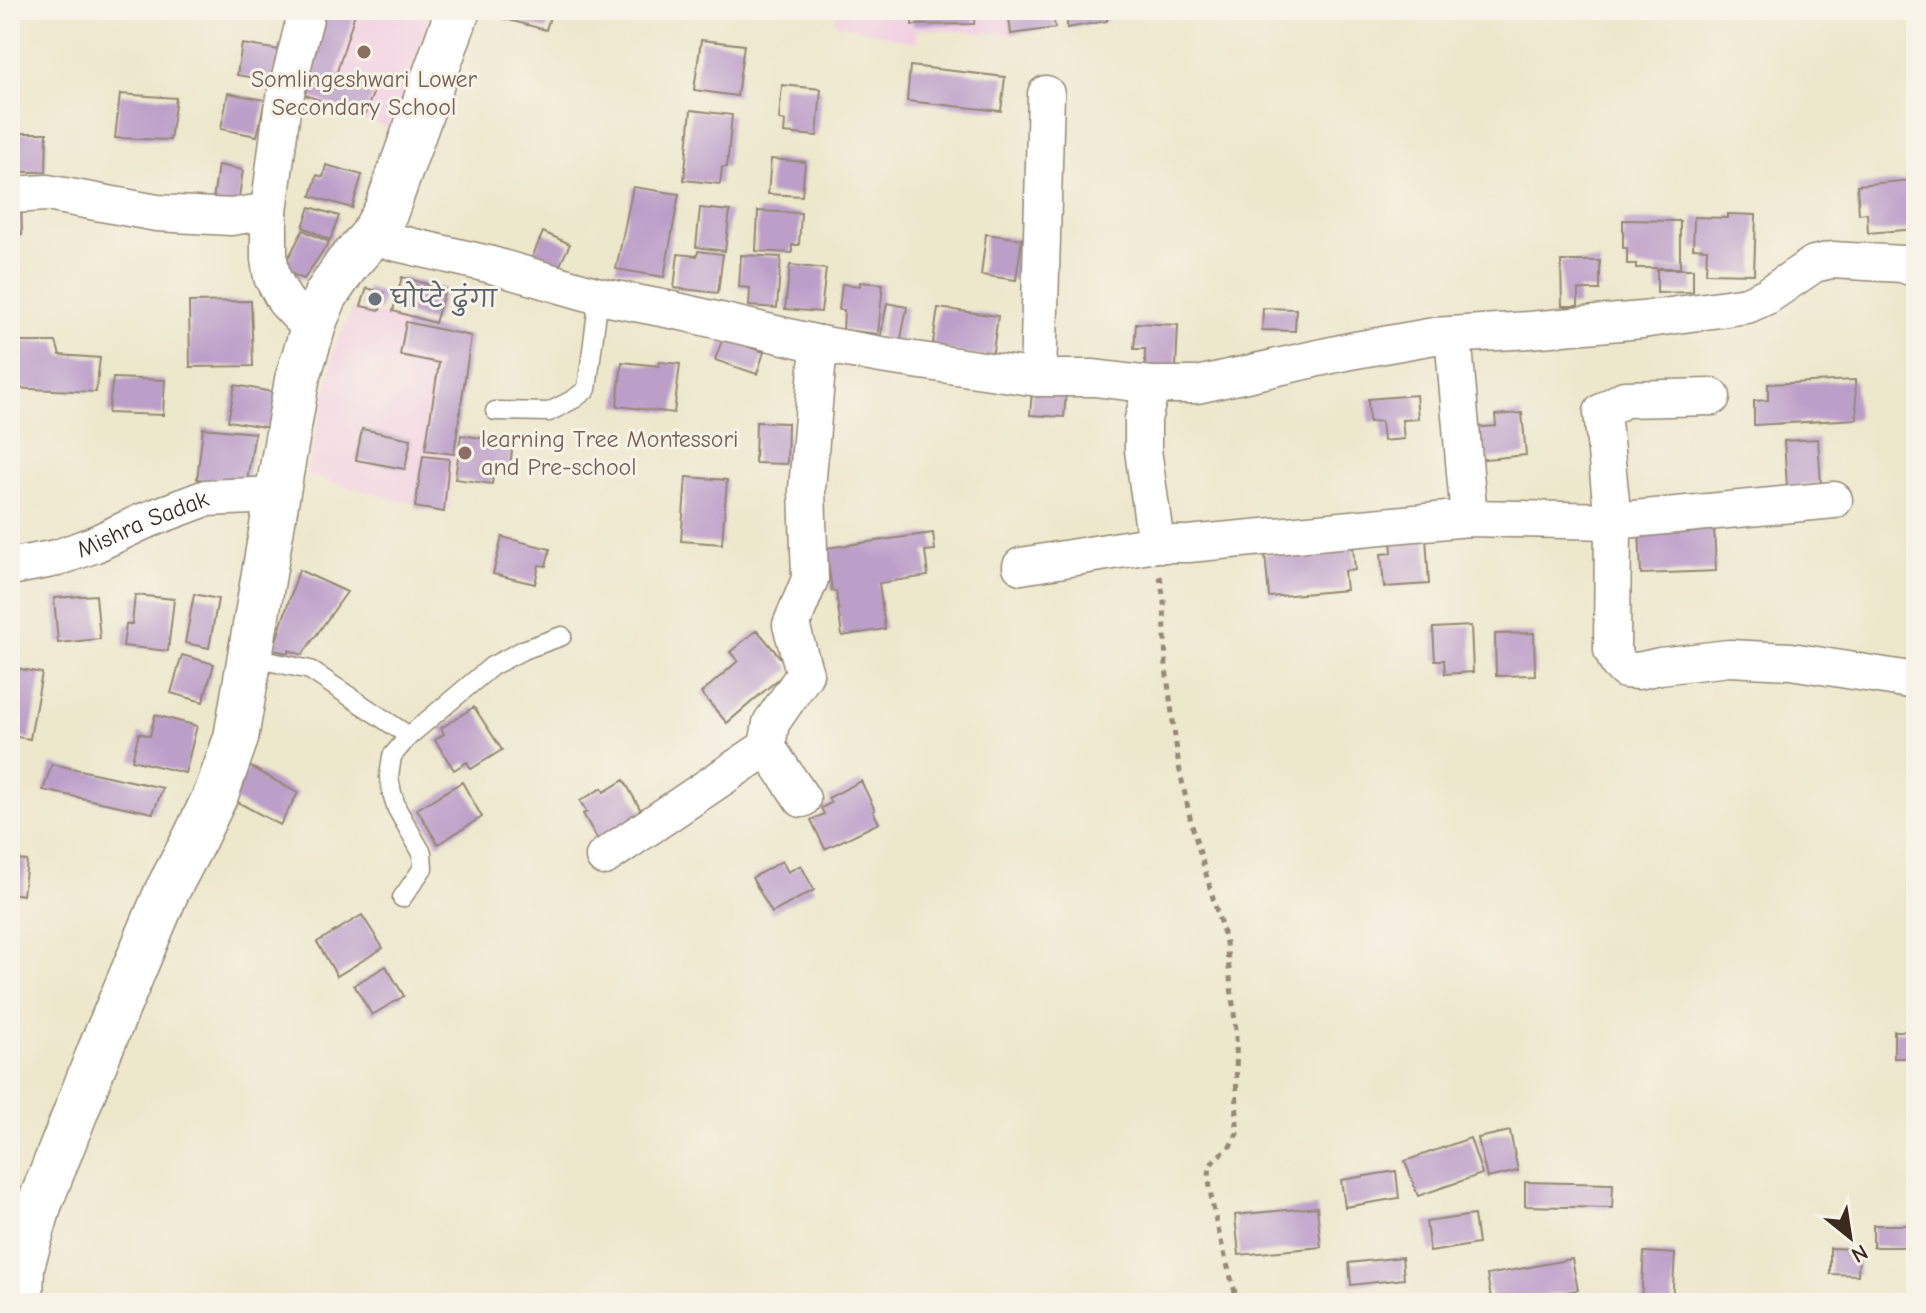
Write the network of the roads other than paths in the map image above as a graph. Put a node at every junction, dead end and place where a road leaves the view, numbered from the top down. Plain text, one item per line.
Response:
1 (307, 10) edge
2 (458, 10) edge
3 (1046, 94) dead end
4 (10, 195) edge
5 (269, 211) junction
6 (371, 237) junction
7 (1916, 269) edge
8 (599, 296) junction
9 (314, 322) junction
10 (1453, 335) junction
11 (819, 344) junction
12 (1038, 378) junction
13 (1152, 385) junction
14 (1712, 397) dead end
15 (495, 411) dead end
16 (277, 495) junction
17 (1834, 500) dead end
18 (1469, 518) junction
19 (1613, 521) junction
20 (1156, 544) junction
21 (1021, 566) dead end
22 (10, 567) edge
23 (562, 636) dead end
24 (249, 657) junction
25 (1916, 681) edge
26 (409, 736) junction
27 (767, 747) junction
28 (802, 799) dead end
29 (604, 857) dead end
30 (402, 898) dead end
31 (21, 1303) edge

1 - 5 street
2 - 6 street
3 - 12 street
4 - 5 street
5 - 9 street
6 - 8 street
6 - 9 street
7 - 10 street
8 - 11 street
8 - 15 lane
9 - 16 street
10 - 13 street
10 - 18 street
11 - 12 street
11 - 27 street
12 - 13 street
13 - 20 street
14 - 19 street
16 - 22 street, Mishra Sadak
16 - 24 street
17 - 19 street
18 - 19 street
18 - 20 street
19 - 25 street
20 - 21 street
23 - 26 lane
24 - 26 lane
24 - 31 street
26 - 30 lane
27 - 28 street
27 - 29 street

